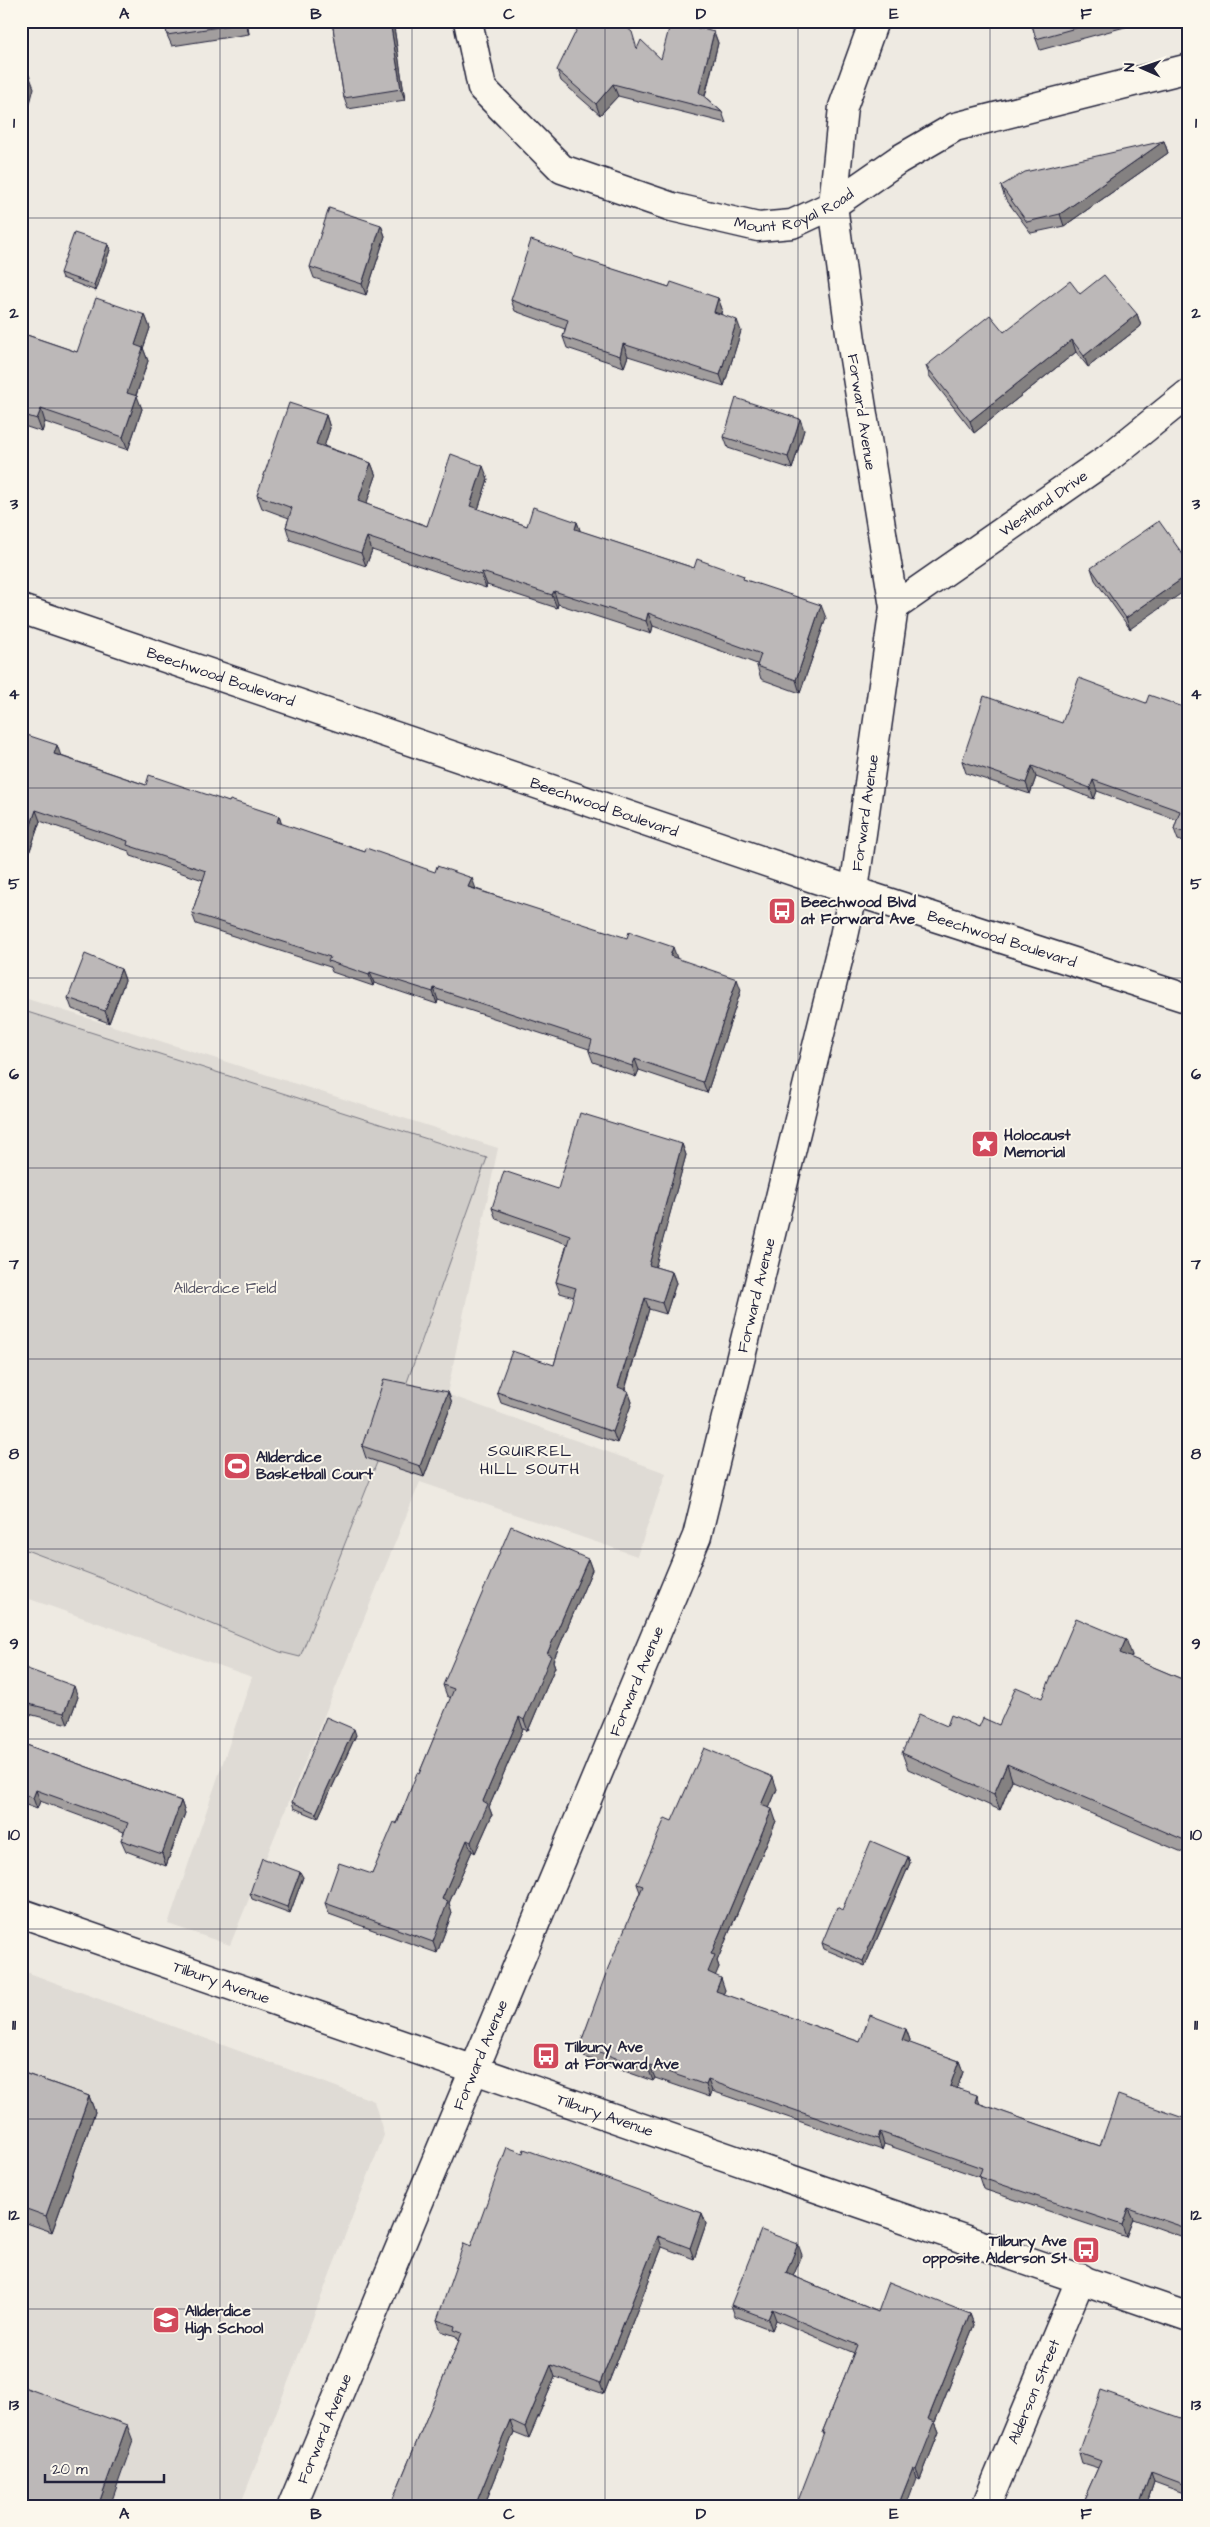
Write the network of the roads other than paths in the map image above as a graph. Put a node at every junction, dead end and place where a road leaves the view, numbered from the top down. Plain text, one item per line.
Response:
1 (468, 21) edge
2 (874, 21) edge
3 (1189, 68) edge
4 (833, 205) junction
5 (1189, 393) edge
6 (894, 607) junction
7 (21, 609) edge
8 (854, 890) junction
9 (1189, 999) edge
10 (21, 1913) edge
11 (474, 2068) junction
12 (1081, 2278) junction
13 (1189, 2317) edge
14 (292, 2506) edge
15 (986, 2506) edge

1 - 4 street, Mount Royal Road
2 - 4 street, Forward Avenue
3 - 4 street, Mount Royal Road
4 - 6 street, Forward Avenue
5 - 6 street, Westland Drive
6 - 8 street, Forward Avenue
7 - 8 street, Beechwood Boulevard
8 - 9 street, Beechwood Boulevard
8 - 11 street, Forward Avenue
10 - 11 street, Tilbury Avenue
11 - 12 street, Tilbury Avenue
11 - 14 street, Forward Avenue
12 - 13 street, Tilbury Avenue
12 - 15 street, Alderson Street

